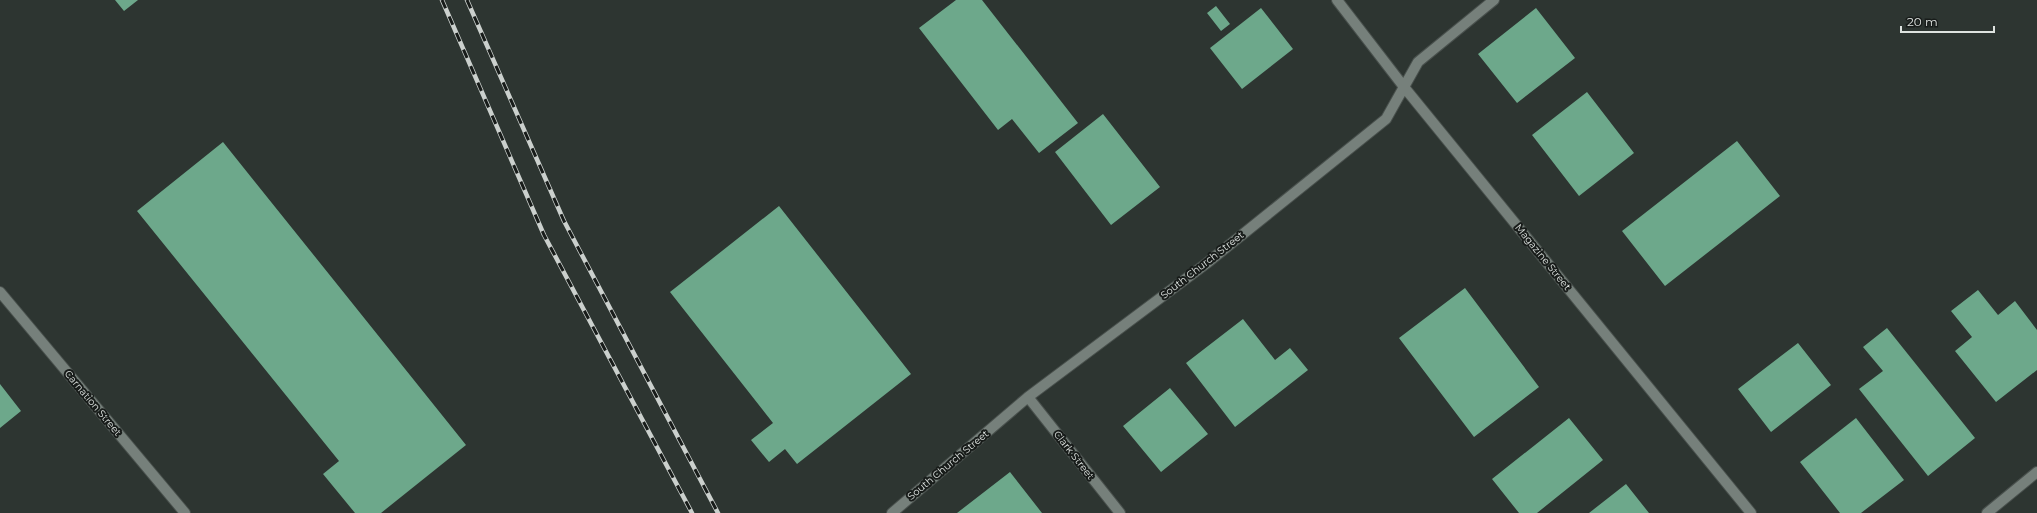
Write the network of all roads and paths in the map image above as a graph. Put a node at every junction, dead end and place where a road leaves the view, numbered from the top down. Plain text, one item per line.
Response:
1 (1336, 0) edge
2 (1494, 0) edge
3 (1404, 87) junction
4 (0, 292) edge
5 (1028, 397) junction
6 (2037, 472) edge
7 (185, 513) edge
8 (892, 513) edge
9 (1120, 513) edge
10 (1751, 513) edge
11 (1987, 513) edge

1 - 3 street, Magazine Street
2 - 3 street, South Church Street
3 - 5 street, South Church Street
3 - 10 street, Magazine Street
4 - 7 street, Carnation Street
5 - 8 street, South Church Street
5 - 9 street, Clark Street
6 - 11 street

